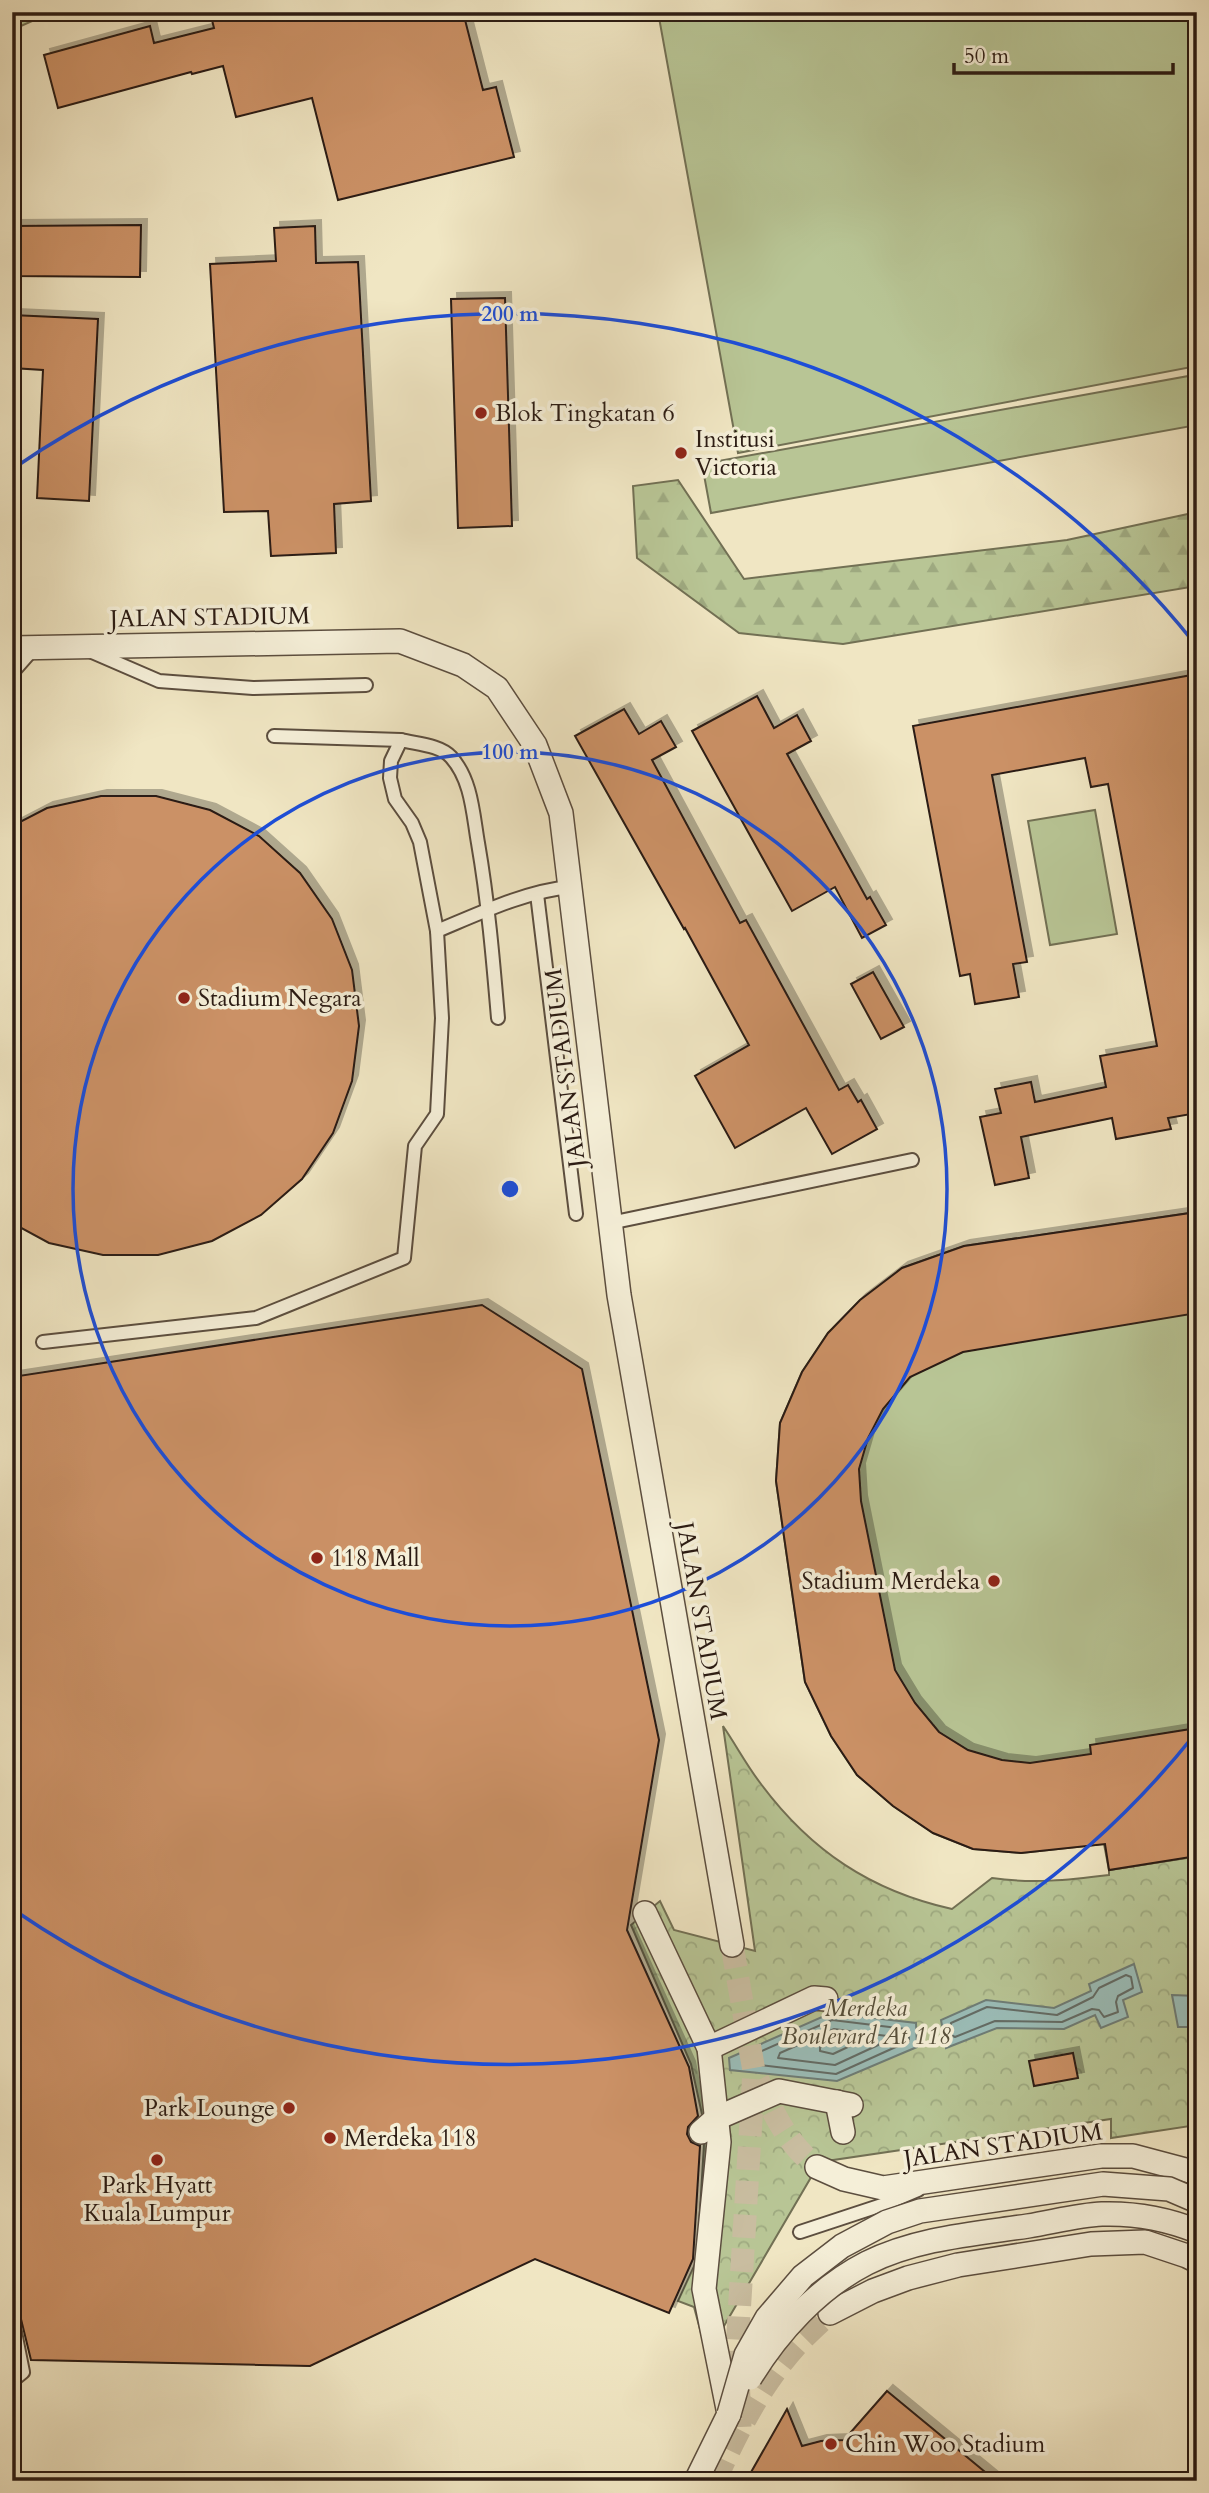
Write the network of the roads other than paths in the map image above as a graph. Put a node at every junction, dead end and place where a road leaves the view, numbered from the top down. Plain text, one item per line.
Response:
1 (75, 645) junction
2 (23, 648) edge
3 (12, 673) edge
4 (366, 685) dead end
5 (274, 736) dead end
6 (401, 740) junction
7 (569, 887) junction
8 (537, 894) junction
9 (489, 909) junction
10 (438, 931) junction
11 (498, 1018) dead end
12 (912, 1160) dead end
13 (576, 1214) dead end
14 (610, 1223) junction
15 (43, 1342) dead end
16 (645, 1913) dead end
17 (732, 1945) tunnel mouth
18 (826, 1999) dead end
19 (709, 2048) junction
20 (709, 2125) junction
21 (843, 2132) dead end
22 (817, 2167) tunnel mouth
23 (1197, 2173) edge
24 (940, 2180) junction
25 (1197, 2201) edge
26 (1197, 2231) edge
27 (800, 2232) dead end
28 (1197, 2261) edge
29 (830, 2313) tunnel mouth
30 (12, 2317) edge
31 (12, 2381) edge
32 (729, 2414) junction
33 (696, 2481) edge

1 - 2 street, JALAN STADIUM
1 - 4 lane
1 - 7 street, JALAN STADIUM
2 - 3 lane
5 - 6 lane
6 - 9 lane
6 - 10 lane
7 - 8 lane
7 - 14 street, JALAN STADIUM
8 - 9 lane
8 - 13 lane
9 - 10 lane
9 - 11 lane
10 - 15 lane
12 - 14 lane
14 - 17 street, JALAN STADIUM
16 - 19 street
18 - 19 street
19 - 20 street
20 - 21 street
20 - 32 street
22 - 24 street, JALAN STADIUM
23 - 24 street, JALAN STADIUM
24 - 27 lane
25 - 32 street, bridge
26 - 32 street, bridge
28 - 29 street
30 - 31 lane
32 - 33 street

